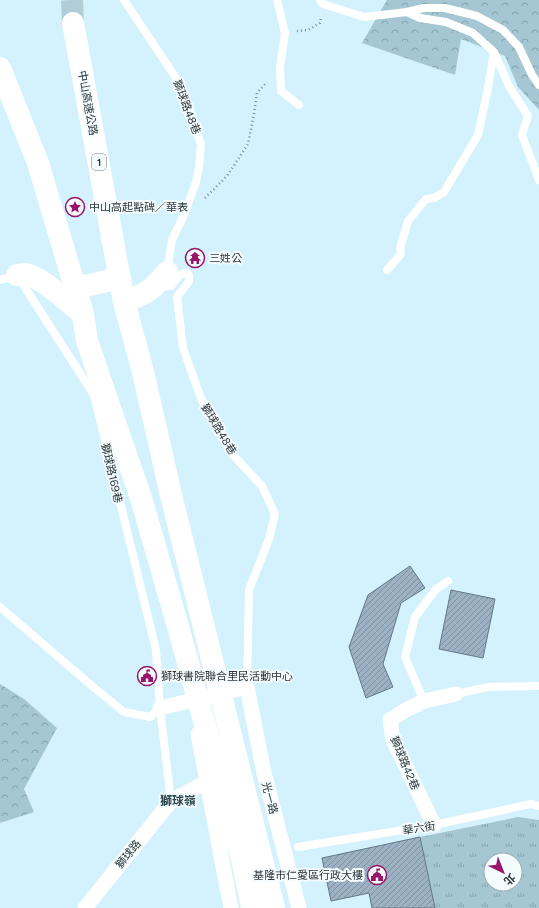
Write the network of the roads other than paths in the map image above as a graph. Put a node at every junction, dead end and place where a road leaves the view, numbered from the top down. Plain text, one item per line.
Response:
1 (124, 0) edge
2 (277, 0) edge
3 (324, 1) edge
4 (407, 12) junction
5 (73, 23) tunnel mouth
6 (494, 52) junction
7 (0, 68) edge
8 (539, 86) edge
9 (299, 105) dead end
10 (539, 180) edge
11 (387, 270) dead end
12 (9, 278) edge
13 (120, 278) junction
14 (161, 280) junction
15 (76, 288) junction
16 (124, 302) junction
17 (83, 314) junction
18 (448, 581) dead end
19 (0, 608) edge
20 (539, 686) edge
21 (247, 687) junction
22 (456, 694) joint
23 (192, 700) junction
24 (424, 701) junction
25 (160, 708) junction
26 (264, 773) junction
27 (206, 782) junction
28 (171, 801) junction
29 (539, 806) edge
30 (434, 826) junction
31 (298, 846) dead end
32 (85, 908) edge
33 (231, 908) edge
34 (252, 908) edge
35 (274, 908) edge
36 (299, 908) edge

1 - 14 lane, 獅球路48巷
2 - 9 lane
3 - 4 lane
4 - 6 lane
4 - 8 lane
5 - 13 highway, 中山高速公路 / 1
6 - 10 lane
6 - 11 lane
7 - 15 highway
12 - 17 highway
12 - 25 lane, 獅球路169巷
13 - 15 highway
13 - 16 highway, 中山高速公路 / 1
14 - 16 highway
14 - 21 lane, 獅球路48巷
15 - 17 highway
16 - 35 highway, 中山高速公路
17 - 34 highway
18 - 24 lane
19 - 25 lane
20 - 22 lane
21 - 23 street
21 - 26 street, 光一路
22 - 24 street, 獅球路42巷
23 - 25 street
23 - 27 street
24 - 30 street, 獅球路42巷
25 - 28 lane, 獅球路169巷
26 - 27 street
26 - 36 street, 光一路
27 - 28 street
27 - 33 street
28 - 32 street, 獅球路
29 - 30 lane, 華六街
30 - 31 lane, 華六街

